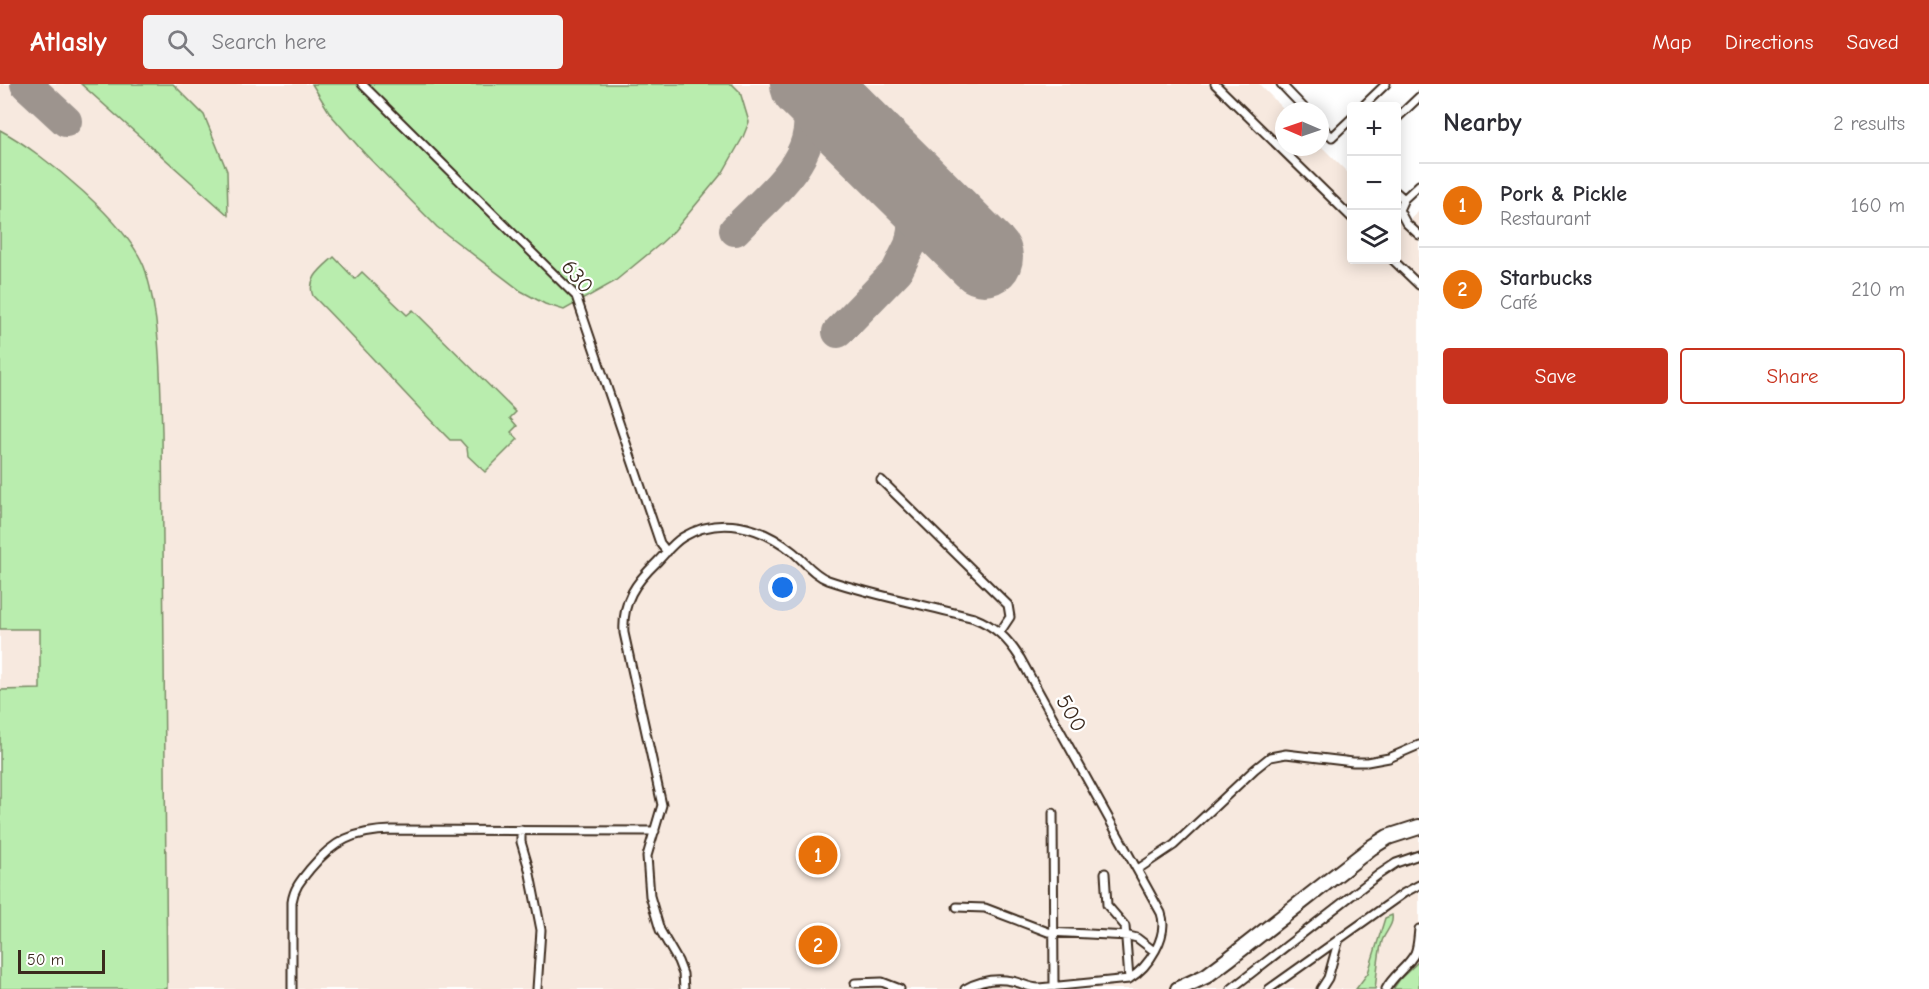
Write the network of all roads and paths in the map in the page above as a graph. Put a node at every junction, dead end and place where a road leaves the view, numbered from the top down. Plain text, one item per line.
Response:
1 (362, 84) edge
2 (1215, 84) edge
3 (1281, 84) edge
4 (1386, 84) edge
5 (1419, 97) edge
6 (1298, 102) edge
7 (1367, 102) edge
8 (1401, 114) edge
9 (1347, 123) edge
10 (1329, 134) edge
11 (1419, 184) edge
12 (1401, 197) edge
13 (1404, 200) junction
14 (1347, 213) edge
15 (1419, 235) edge
16 (1397, 264) edge
17 (1419, 285) edge
18 (881, 480) dead end
19 (667, 552) junction
20 (1000, 632) junction
21 (1419, 745) edge
22 (1053, 813) dead end
23 (1419, 826) edge
24 (521, 830) junction
25 (655, 831) junction
26 (1419, 855) edge
27 (1138, 869) junction
28 (1105, 873) dead end
29 (1419, 885) edge
30 (957, 907) dead end
31 (1419, 928) edge
32 (1054, 933) junction
33 (1126, 935) junction
34 (1339, 939) junction
35 (1154, 951) junction
36 (999, 980) junction
37 (1129, 980) junction
38 (855, 983) dead end
39 (1054, 987) junction
40 (292, 989) edge
41 (537, 989) edge
42 (684, 989) edge
43 (900, 989) edge
44 (965, 989) edge
45 (999, 989) edge
46 (1178, 989) edge
47 (1231, 989) edge
48 (1269, 989) edge
49 (1321, 989) edge
50 (1386, 989) edge

1 - 19 lane, 630
2 - 14 lane
3 - 6 lane
4 - 7 lane
5 - 8 lane
9 - 10 lane
11 - 13 lane
12 - 13 lane
13 - 15 lane
16 - 17 lane
18 - 20 lane
19 - 20 lane, 500
19 - 25 lane, 500
20 - 27 lane, 500
21 - 27 lane
22 - 32 lane
23 - 46 street
24 - 25 lane
24 - 40 lane
24 - 41 lane
25 - 42 lane, 500
26 - 47 lane
27 - 35 lane, 500
28 - 33 lane
29 - 34 lane
30 - 32 lane
31 - 50 lane
32 - 33 lane
32 - 39 lane
33 - 35 lane
33 - 37 lane
34 - 48 lane
34 - 49 lane
35 - 37 lane
36 - 39 lane
36 - 44 lane
36 - 45 lane
37 - 39 lane
38 - 43 lane

